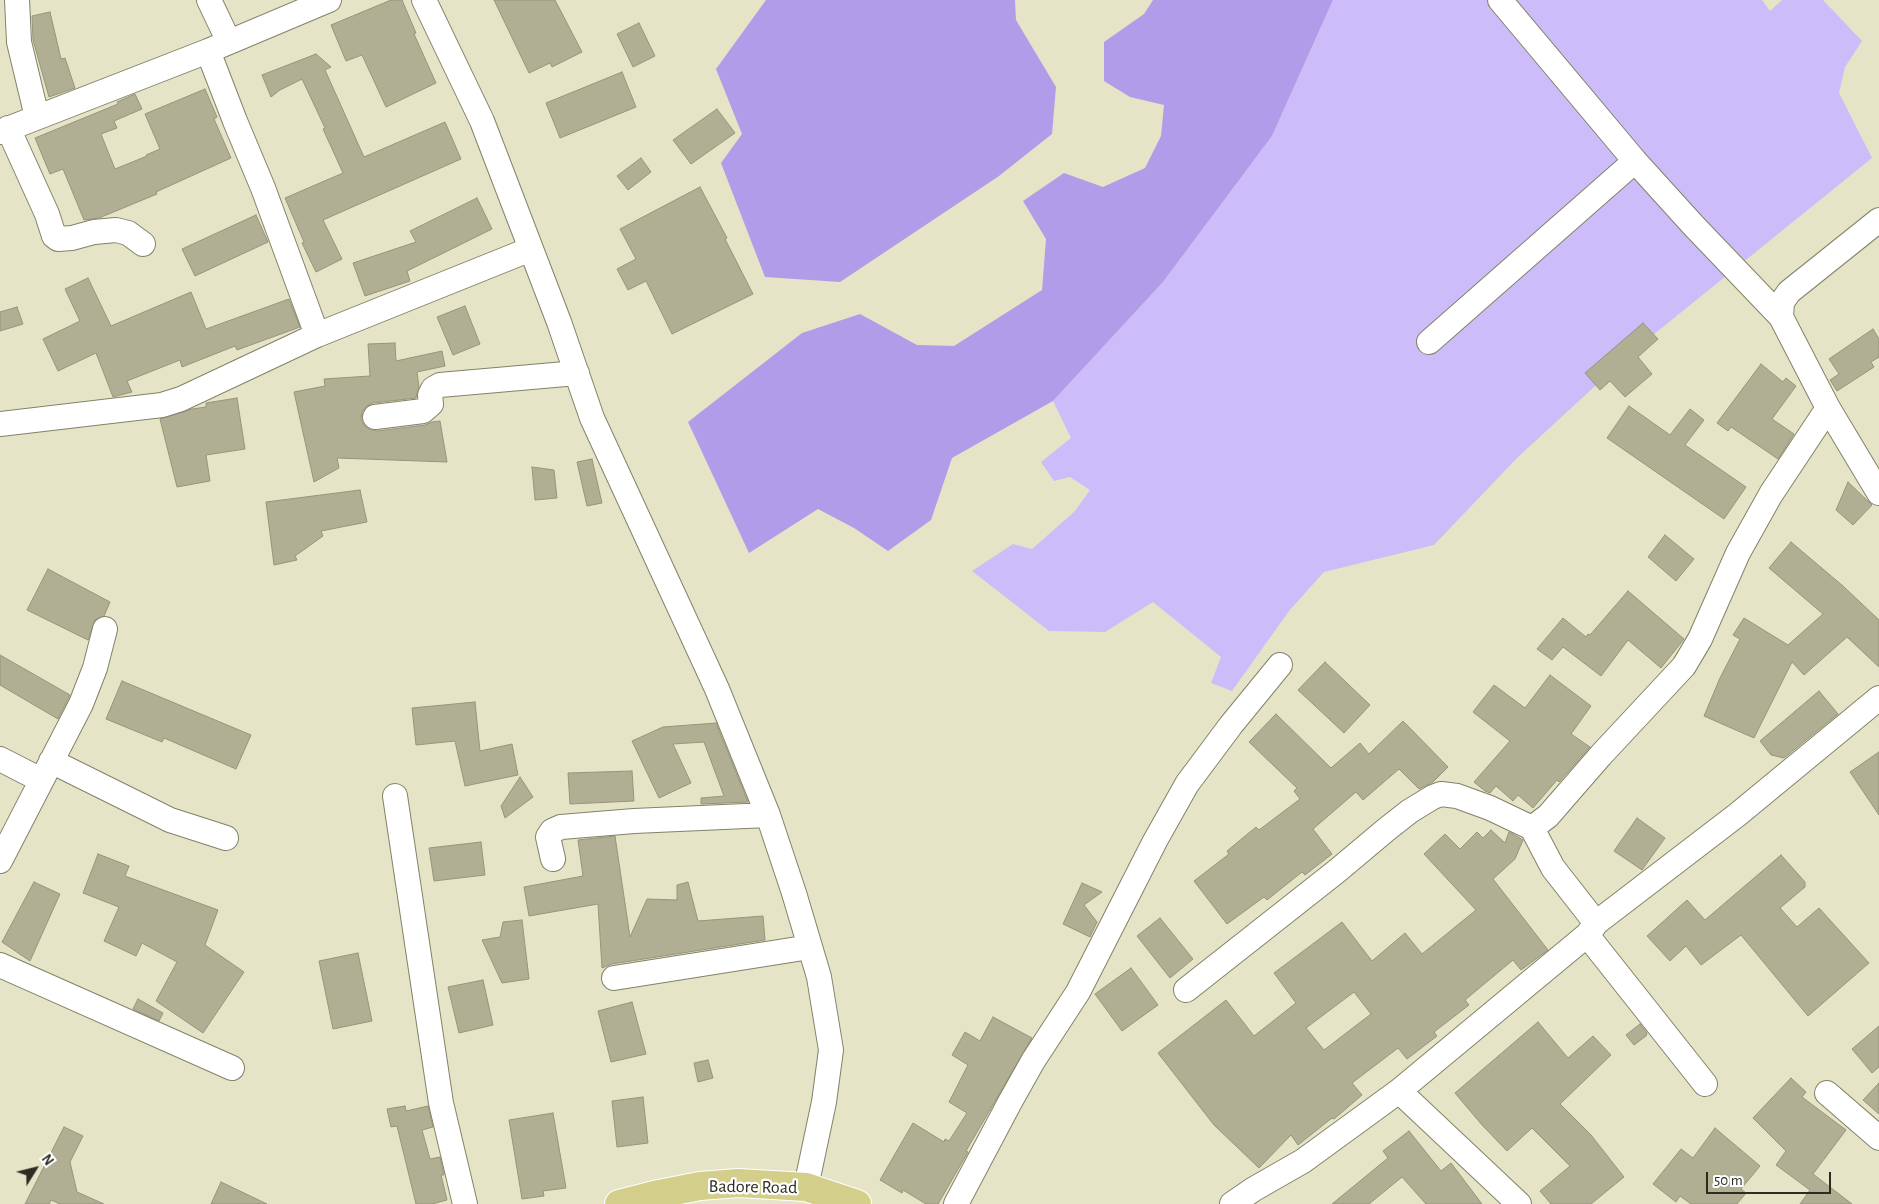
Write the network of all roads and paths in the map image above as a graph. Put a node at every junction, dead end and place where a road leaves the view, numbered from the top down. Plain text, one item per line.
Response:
1 (17, 0) edge
2 (209, 0) edge
3 (329, 0) edge
4 (424, 0) edge
5 (1500, 0) edge
6 (218, 46) junction
7 (37, 117) junction
8 (4, 130) edge
9 (1635, 161) junction
10 (1879, 220) edge
11 (143, 244) dead end
12 (531, 249) junction
13 (1781, 316) junction
14 (317, 335) junction
15 (1429, 342) dead end
16 (577, 373) junction
17 (1828, 408) junction
18 (375, 417) dead end
19 (0, 424) edge
20 (1879, 493) edge
21 (106, 629) dead end
22 (1280, 665) dead end
23 (1879, 698) edge
24 (0, 759) edge
25 (46, 771) junction
26 (396, 796) dead end
27 (768, 815) junction
28 (1532, 828) junction
29 (226, 838) dead end
30 (553, 859) dead end
31 (0, 862) edge
32 (1592, 929) junction
33 (810, 947) junction
34 (0, 965) edge
35 (614, 978) dead end
36 (1186, 990) dead end
37 (232, 1068) dead end
38 (1705, 1084) dead end
39 (1398, 1091) junction
40 (1826, 1093) dead end
41 (1879, 1138) edge
42 (806, 1187) junction
43 (1260, 1197) edge
44 (465, 1204) edge
45 (618, 1204) edge
46 (858, 1204) edge
47 (956, 1204) edge
48 (1232, 1204) edge
49 (1519, 1204) edge

1 - 7 street
2 - 6 street
3 - 6 street
4 - 12 street
5 - 9 street
6 - 7 street
6 - 14 street
7 - 8 street
8 - 11 street
9 - 13 street
9 - 15 street
10 - 13 street
12 - 14 street
12 - 16 street
13 - 17 street
14 - 19 street
16 - 18 street
16 - 27 street
17 - 20 street
17 - 28 street
21 - 25 street
22 - 47 street
23 - 32 street
24 - 25 street
25 - 29 street
25 - 31 street
26 - 44 street
27 - 30 street
27 - 33 street
28 - 32 street
28 - 36 street
32 - 38 street
32 - 39 street
33 - 35 street
33 - 42 street
34 - 37 street
39 - 43 street
39 - 49 street
40 - 41 street
42 - 45 main road, Badore Road
42 - 46 main road, Badore Road
43 - 48 street

